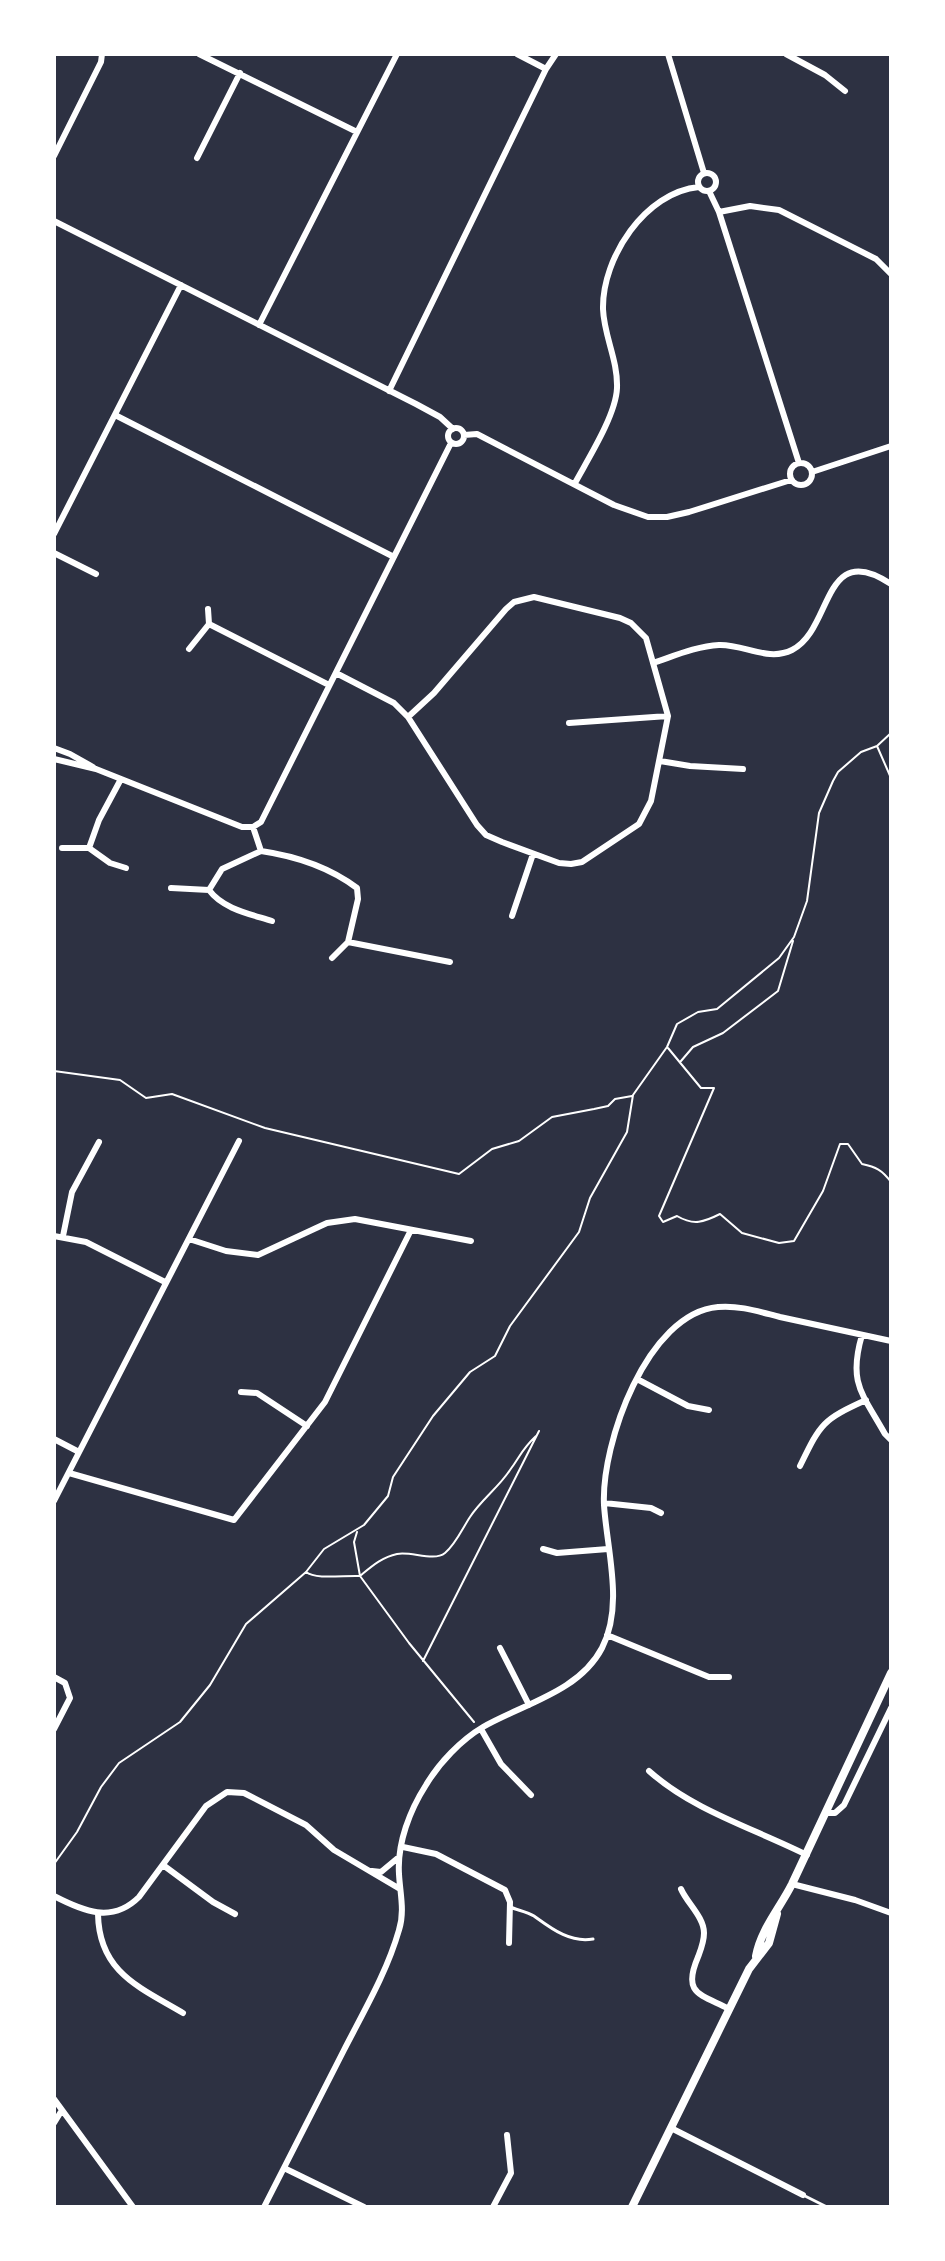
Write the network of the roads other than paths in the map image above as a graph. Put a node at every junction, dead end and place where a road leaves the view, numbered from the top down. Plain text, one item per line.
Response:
1 (102, 54) edge
2 (199, 54) edge
3 (397, 54) edge
4 (517, 54) edge
5 (556, 54) edge
6 (668, 54) edge
7 (786, 54) edge
8 (546, 69) junction
9 (240, 73) junction
10 (845, 91) dead end
11 (357, 132) junction
12 (54, 156) edge
13 (197, 158) dead end
14 (704, 173) junction
15 (699, 187) junction
16 (709, 191) junction
17 (719, 212) junction
18 (54, 221) edge
19 (891, 274) edge
20 (181, 285) junction
21 (259, 325) junction
22 (389, 391) junction
23 (117, 416) junction
24 (453, 429) junction
25 (464, 435) junction
26 (451, 443) junction
27 (891, 446) edge
28 (799, 463) junction
29 (812, 472) junction
30 (791, 480) junction
31 (575, 483) junction
32 (54, 534) edge
33 (54, 553) edge
34 (394, 557) junction
35 (96, 574) dead end
36 (891, 584) edge
37 (208, 609) dead end
38 (209, 624) junction
39 (189, 649) dead end
40 (653, 663) junction
41 (336, 673) junction
42 (329, 685) junction
43 (668, 716) junction
44 (408, 717) junction
45 (569, 723) dead end
46 (54, 748) edge
47 (54, 759) edge
48 (660, 761) junction
49 (96, 769) junction
50 (743, 769) dead end
51 (121, 779) junction
52 (253, 827) junction
53 (62, 848) dead end
54 (89, 848) junction
55 (261, 851) junction
56 (533, 854) junction
57 (126, 868) dead end
58 (171, 888) dead end
59 (209, 890) junction
60 (512, 916) dead end
61 (272, 921) dead end
62 (348, 942) junction
63 (332, 958) dead end
64 (450, 962) dead end
65 (239, 1141) dead end
66 (99, 1142) dead end
67 (411, 1230) junction
68 (54, 1236) edge
69 (63, 1236) junction
70 (189, 1239) junction
71 (471, 1241) dead end
72 (165, 1282) junction
73 (862, 1335) junction
74 (891, 1341) edge
75 (637, 1379) junction
76 (241, 1392) dead end
77 (866, 1400) junction
78 (709, 1410) dead end
79 (307, 1426) junction
80 (54, 1439) edge
81 (891, 1440) edge
82 (79, 1452) junction
83 (800, 1466) dead end
84 (69, 1473) junction
85 (54, 1501) edge
86 (604, 1503) junction
87 (661, 1513) dead end
88 (543, 1549) dead end
89 (608, 1549) junction
90 (607, 1635) junction
91 (500, 1648) dead end
92 (891, 1673) edge
93 (54, 1677) edge
94 (729, 1677) dead end
95 (529, 1705) junction
96 (891, 1708) edge
97 (54, 1729) edge
98 (481, 1729) junction
99 (649, 1771) dead end
100 (531, 1795) dead end
101 (826, 1813) junction
102 (402, 1850) junction
103 (807, 1855) junction
104 (163, 1865) junction
105 (365, 1870) junction
106 (792, 1884) junction
107 (400, 1889) junction
108 (681, 1889) dead end
109 (54, 1896) edge
110 (510, 1907) junction
111 (891, 1913) edge
112 (98, 1914) junction
113 (235, 1914) dead end
114 (593, 1939) dead end
115 (509, 1943) dead end
116 (729, 2009) junction
117 (183, 2013) dead end
118 (54, 2099) edge
119 (62, 2110) junction
120 (54, 2123) edge
121 (671, 2128) junction
122 (507, 2135) dead end
123 (284, 2168) junction
124 (803, 2195) joint
125 (133, 2207) edge
126 (264, 2207) edge
127 (364, 2207) edge
128 (493, 2207) edge
129 (632, 2207) edge
130 (827, 2207) edge

1 - 12 street
2 - 9 street
3 - 11 street
4 - 8 street
5 - 8 street
6 - 14 street
7 - 10 street
8 - 22 street
9 - 11 street
9 - 13 street
11 - 21 street
14 - 15 street
14 - 16 street
15 - 16 street
15 - 31 street
16 - 17 street
17 - 19 street
17 - 28 street
18 - 20 street
20 - 21 street
20 - 23 street
21 - 22 street
22 - 24 street
23 - 32 street
23 - 34 street
24 - 25 street
24 - 26 street
25 - 26 street
25 - 31 street
26 - 34 street
27 - 29 street
28 - 29 street
28 - 30 street
29 - 30 street
30 - 31 street
33 - 35 street
34 - 41 street
36 - 40 street
37 - 38 street
38 - 39 street
38 - 42 street
40 - 43 street
40 - 44 street
41 - 42 street
41 - 44 street
42 - 52 street
43 - 45 street
43 - 48 street
44 - 56 street
46 - 49 street
47 - 49 street
48 - 50 street
48 - 56 street
49 - 51 street
51 - 52 street
51 - 54 street
52 - 55 street
53 - 54 street
54 - 57 street
55 - 59 street
55 - 62 street
56 - 60 street
58 - 59 street
59 - 61 street
62 - 63 street
62 - 64 street
65 - 70 street
66 - 69 street
67 - 70 street
67 - 71 street
67 - 79 street
68 - 69 street
69 - 72 street
70 - 72 street
72 - 82 street
73 - 74 street
73 - 75 street
73 - 77 street
75 - 78 street
75 - 86 street
76 - 79 street
77 - 81 street
77 - 83 street
79 - 84 street
80 - 82 street
82 - 84 street
84 - 85 street
86 - 87 street
86 - 89 street
88 - 89 street
89 - 90 street
90 - 94 street
90 - 95 street
91 - 95 street
92 - 101 main road
93 - 97 street
95 - 98 street
96 - 101 street
98 - 100 street
98 - 102 street
99 - 103 street
101 - 103 main road
102 - 105 street
102 - 107 street
102 - 110 street
103 - 106 main road
104 - 105 street
104 - 112 street
104 - 113 street
105 - 107 street
106 - 111 street
106 - 116 main road
107 - 123 street
108 - 116 street
109 - 112 street
110 - 114 lane
110 - 115 street
112 - 117 street
116 - 121 main road
118 - 119 street
119 - 120 street
119 - 125 street
121 - 124 street
121 - 129 main road
122 - 128 street
123 - 126 street
123 - 127 street
124 - 130 lane

